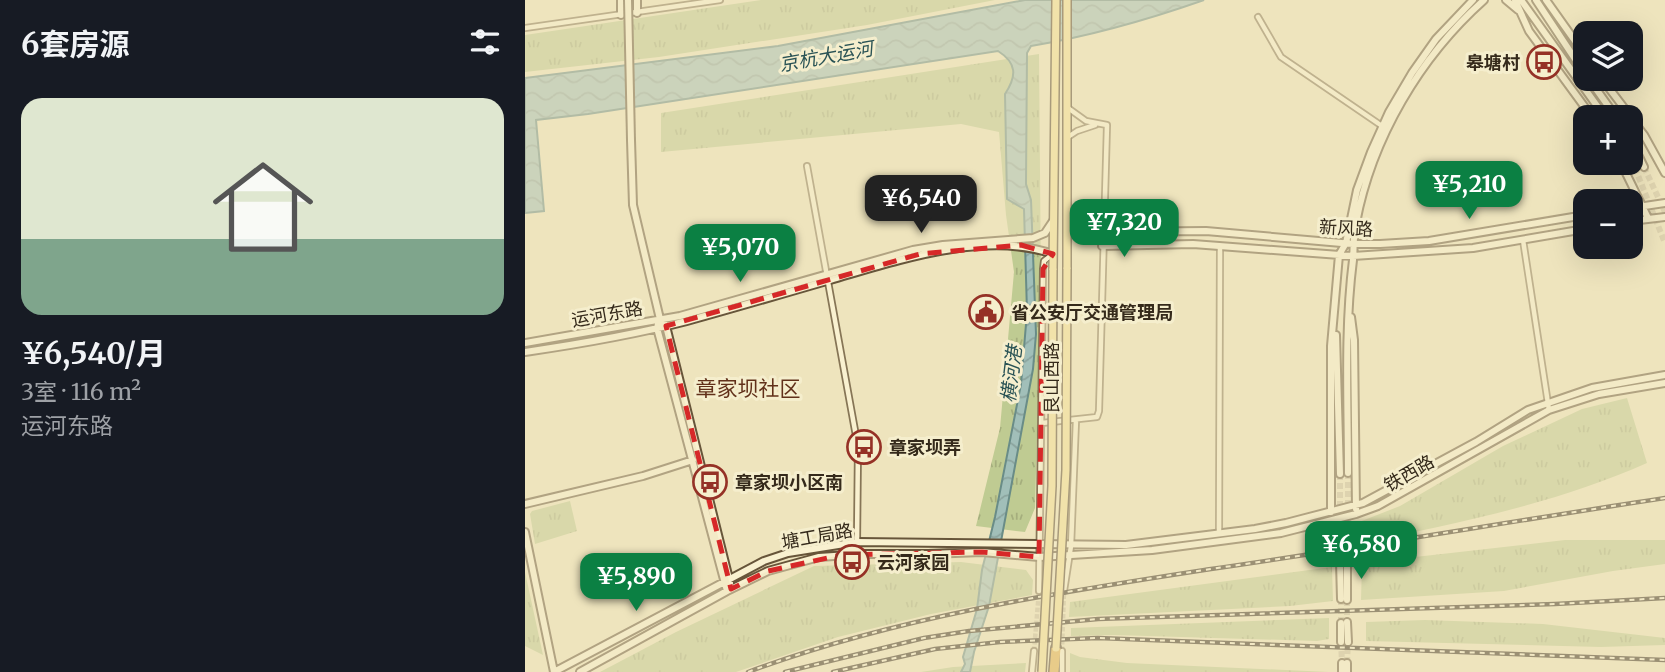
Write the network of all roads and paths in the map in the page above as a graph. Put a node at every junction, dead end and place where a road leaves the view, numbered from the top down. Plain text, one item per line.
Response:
1 (621, 0) edge
2 (628, 0) edge
3 (637, 0) edge
4 (720, 0) edge
5 (1056, 0) edge
6 (1067, 0) edge
7 (1473, 0) edge
8 (1484, 0) edge
9 (1506, 0) edge
10 (1515, 0) edge
11 (1521, 0) edge
12 (1536, 0) edge
13 (1546, 0) edge
14 (1521, 12) junction
15 (637, 13) junction
16 (621, 15) junction
17 (1258, 17) dead end
18 (525, 28) edge
19 (1573, 38) edge
20 (1573, 56) edge
21 (1583, 105) edge
22 (1596, 105) edge
23 (1068, 108) junction
24 (1097, 125) junction
25 (1382, 126) junction
26 (1643, 134) edge
27 (1068, 137) junction
28 (807, 166) dead end
29 (1665, 173) edge
30 (1665, 203) edge
31 (1643, 205) joint
32 (1664, 216) edge
33 (1573, 217) edge
34 (1648, 218) junction
35 (1054, 219) junction
36 (1643, 219) edge
37 (1665, 225) edge
38 (1146, 231) junction
39 (1573, 231) edge
40 (1102, 232) junction
41 (1524, 240) junction
42 (1022, 242) junction
43 (1349, 243) junction
44 (1146, 245) junction
45 (1102, 246) junction
46 (1220, 246) junction
47 (1053, 254) junction
48 (1339, 255) junction
49 (1353, 256) junction
50 (827, 278) junction
51 (1349, 301) junction
52 (1334, 305) junction
53 (660, 319) junction
54 (666, 326) junction
55 (657, 328) junction
56 (525, 344) edge
57 (525, 352) edge
58 (1665, 375) edge
59 (1665, 383) edge
60 (1548, 406) junction
61 (1076, 420) junction
62 (1042, 423) junction
63 (693, 460) junction
64 (525, 504) edge
65 (1356, 505) junction
66 (1331, 512) junction
67 (1356, 514) junction
68 (525, 532) edge
69 (1344, 532) tunnel mouth
70 (1219, 533) junction
71 (857, 542) junction
72 (1344, 543) tunnel mouth
73 (1039, 545) junction
74 (1071, 546) junction
75 (1070, 556) junction
76 (1039, 558) junction
77 (1344, 562) tunnel mouth
78 (726, 581) junction
79 (729, 590) junction
80 (1039, 591) tunnel mouth
81 (1064, 591) tunnel mouth
82 (1344, 600) tunnel mouth
83 (1344, 623) tunnel mouth
84 (1344, 642) tunnel mouth
85 (1059, 650) junction
86 (1034, 651) tunnel mouth
87 (554, 672) edge
88 (580, 672) edge
89 (1033, 672) edge
90 (1042, 672) edge
91 (1055, 672) edge
92 (1062, 672) edge
93 (1342, 672) edge
94 (1347, 672) edge

1 - 16 main road
2 - 53 main road, bridge
3 - 15 main road
4 - 15 street
5 - 35 main road, 艮山西路
6 - 23 main road, 艮山西路
7 - 25 main road
8 - 43 main road
9 - 14 main road
10 - 14 main road
11 - 22 main road
12 - 20 main road
13 - 19 main road
14 - 21 main road
15 - 16 street
16 - 18 street
17 - 25 street
23 - 24 street
23 - 27 main road, 艮山西路
24 - 27 street
24 - 40 street
25 - 43 main road
26 - 29 main road
27 - 85 main road, 艮山西路, bridge
28 - 50 street
30 - 31 main road
31 - 34 main road
32 - 34 main road
32 - 37 street
33 - 43 main road, 新风路
34 - 36 main road
35 - 42 main road, 运河东路
35 - 47 main road, 艮山西路
38 - 40 main road, 新风路
38 - 43 main road, 新风路
38 - 44 main road
39 - 41 main road, 新风路
40 - 45 street
41 - 49 main road, 新风路
41 - 60 street
42 - 47 main road, 运河东路
42 - 50 main road, 运河东路
43 - 48 main road
43 - 49 main road
44 - 45 main road, 新风路
44 - 46 main road, 新风路
45 - 61 street
46 - 48 main road, 新风路
46 - 70 street
47 - 62 street, 艮山西路
47 - 90 main road, 艮山西路, bridge
48 - 49 main road, 新风路
48 - 52 main road
49 - 51 main road
50 - 53 main road, 运河东路
50 - 54 main road, 运河东路
50 - 71 street
51 - 52 main road
51 - 65 main road
52 - 66 main road
53 - 54 main road
53 - 55 main road
53 - 56 main road, 运河东路
54 - 55 main road, 运河东路
54 - 78 main road
55 - 57 main road, 运河东路
55 - 63 main road
58 - 60 main road, 铁西路
59 - 60 main road, 铁西路
60 - 65 main road, 铁西路
60 - 67 main road, 铁西路
61 - 62 street
61 - 74 street, 艮山西路
62 - 73 street, 艮山西路
63 - 64 main road
63 - 78 main road
65 - 66 main road, 铁西路
65 - 67 main road
66 - 70 main road, 铁西路
67 - 75 main road, 铁西路
68 - 87 main road
69 - 72 main road
70 - 74 main road, 铁西路
71 - 73 main road, 塘工局路
71 - 78 main road, 塘工局路
73 - 74 main road, 塘工局路
73 - 76 street, 艮山西路
74 - 75 street, 艮山西路
75 - 76 main road, 塘工局路
75 - 81 street, 艮山西路
76 - 79 main road, 塘工局路
76 - 80 street, 艮山西路
77 - 82 main road
78 - 79 main road
78 - 87 main road, 塘工局路
79 - 88 main road, 塘工局路
83 - 84 main road
85 - 91 highway
85 - 92 street, 艮山西路
86 - 89 street
93 - 94 main road

